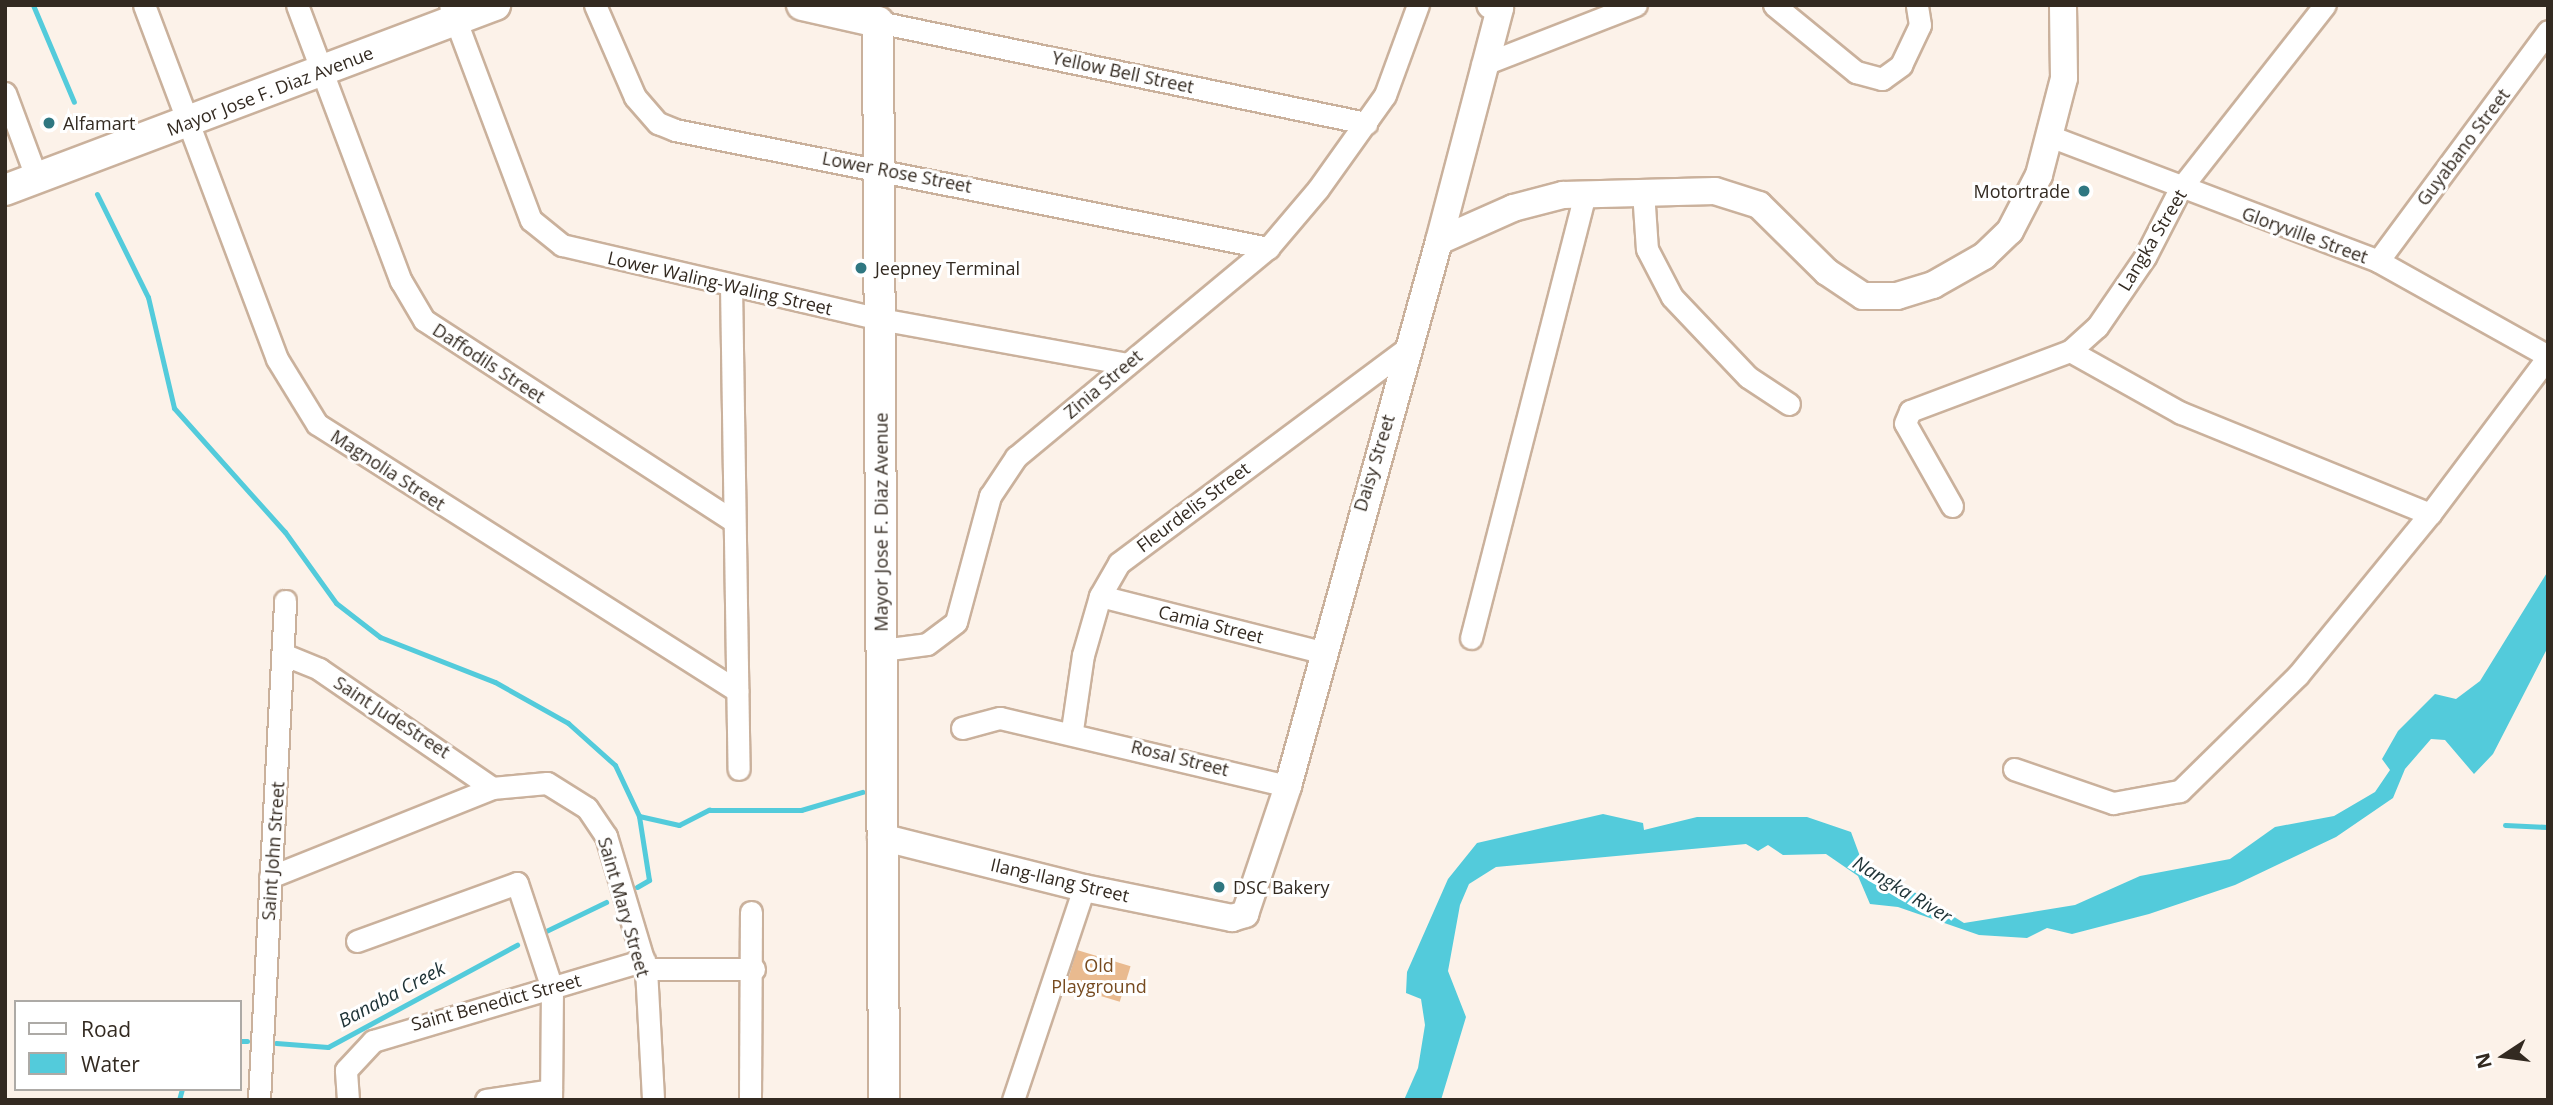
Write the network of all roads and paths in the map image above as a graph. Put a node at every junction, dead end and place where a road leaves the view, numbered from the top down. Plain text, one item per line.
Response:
1 (144, 5) edge
2 (297, 5) edge
3 (495, 5) edge
4 (595, 5) edge
5 (802, 5) edge
6 (1418, 5) edge
7 (1636, 5) edge
8 (1774, 5) edge
9 (2063, 5) edge
10 (2325, 5) edge
11 (1497, 6) edge
12 (453, 13) edge
13 (878, 14) edge
14 (1919, 15) edge
15 (2548, 31) edge
16 (1504, 57) junction
17 (321, 72) junction
18 (5, 93) edge
19 (191, 121) junction
20 (1367, 123) junction
21 (2052, 137) junction
22 (879, 168) junction
23 (37, 179) junction
24 (2180, 189) junction
25 (5, 190) edge
26 (1643, 191) junction
27 (1585, 193) junction
28 (1439, 241) junction
29 (1268, 248) junction
30 (2378, 261) junction
31 (732, 285) junction
32 (880, 319) junction
33 (1409, 347) junction
34 (2070, 351) junction
35 (2548, 357) edge
36 (1127, 364) junction
37 (1788, 404) dead end
38 (1952, 506) dead end
39 (2430, 514) junction
40 (734, 521) junction
41 (1100, 596) junction
42 (285, 601) dead end
43 (1471, 638) dead end
44 (882, 650) junction
45 (1321, 652) junction
46 (285, 655) junction
47 (737, 691) junction
48 (962, 728) dead end
49 (1072, 730) junction
50 (739, 769) dead end
51 (2014, 769) dead end
52 (1288, 786) junction
53 (492, 788) junction
54 (881, 837) junction
55 (270, 877) junction
56 (1084, 888) junction
57 (751, 912) dead end
58 (1239, 917) joint
59 (357, 941) dead end
60 (645, 965) junction
61 (754, 969) junction
62 (552, 988) junction
63 (551, 1095) edge
64 (259, 1100) edge
65 (348, 1100) edge
66 (486, 1100) edge
67 (653, 1100) edge
68 (750, 1100) edge
69 (884, 1100) edge
70 (1013, 1100) edge

1 - 19 street, Magnolia Street
2 - 17 street, Daffodils Street
3 - 12 main road, Mayor Jose F. Diaz Avenue
4 - 22 street, Lower Rose Street
5 - 13 main road
6 - 20 street, Zinia Street
7 - 16 street
8 - 14 street
9 - 21 street
10 - 24 street, Langka Street
11 - 16 street, Daisy Street
12 - 17 main road, Mayor Jose F. Diaz Avenue
12 - 31 street, Lower Waling-Waling Street
13 - 20 street, Yellow Bell Street
13 - 22 main road, Mayor Jose F. Diaz Avenue
15 - 30 street, Guyabano Street
16 - 28 street, Daisy Street
17 - 19 main road, Mayor Jose F. Diaz Avenue
17 - 40 street, Daffodils Street
18 - 23 street
19 - 23 main road, Mayor Jose F. Diaz Avenue
19 - 47 street, Magnolia Street
20 - 29 street, Zinia Street
21 - 24 street, Gloryville Street
21 - 26 street
22 - 29 street, Lower Rose Street
22 - 32 main road, Mayor Jose F. Diaz Avenue
23 - 25 main road, Mayor Jose F. Diaz Avenue
24 - 30 street, Gloryville Street
24 - 34 street, Langka Street
26 - 27 street
26 - 37 street
27 - 28 street
27 - 43 street
28 - 33 street, Daisy Street
29 - 36 street, Zinia Street
30 - 35 street, Gloryville Street
31 - 32 street, Lower Waling-Waling Street
31 - 40 street
32 - 36 street, Lower Waling-Waling Street
32 - 44 main road, Mayor Jose F. Diaz Avenue
33 - 41 street, Fleurdelis Street
33 - 45 street, Daisy Street
34 - 38 street, Langka Street
34 - 39 street
35 - 39 street
36 - 44 street, Zinia Street
39 - 51 street
40 - 47 street
41 - 45 street, Camia Street
41 - 49 street, Fleurdelis Street
42 - 46 street, Saint John Street
44 - 54 main road, Mayor Jose F. Diaz Avenue
45 - 52 street, Daisy Street
46 - 53 street, Saint JudeStreet
46 - 55 street, Saint John Street
47 - 50 street
48 - 49 street, Rosal Street
49 - 52 street, Rosal Street
52 - 58 street, Daisy Street
53 - 55 street, Saint Mary Street
53 - 60 street, Saint Mary Street
54 - 56 street, Ilang-Ilang Street
54 - 69 main road, Mayor Jose F. Diaz Avenue
55 - 64 street, Saint John Street
56 - 58 street, Ilang-Ilang Street
56 - 70 street
57 - 61 street
59 - 62 street
60 - 61 street, Saint Benedict Street
60 - 62 street, Saint Benedict Street
60 - 67 street, Saint Mary Street
61 - 68 street
62 - 63 street
62 - 65 street, Saint Benedict Street
63 - 66 street

